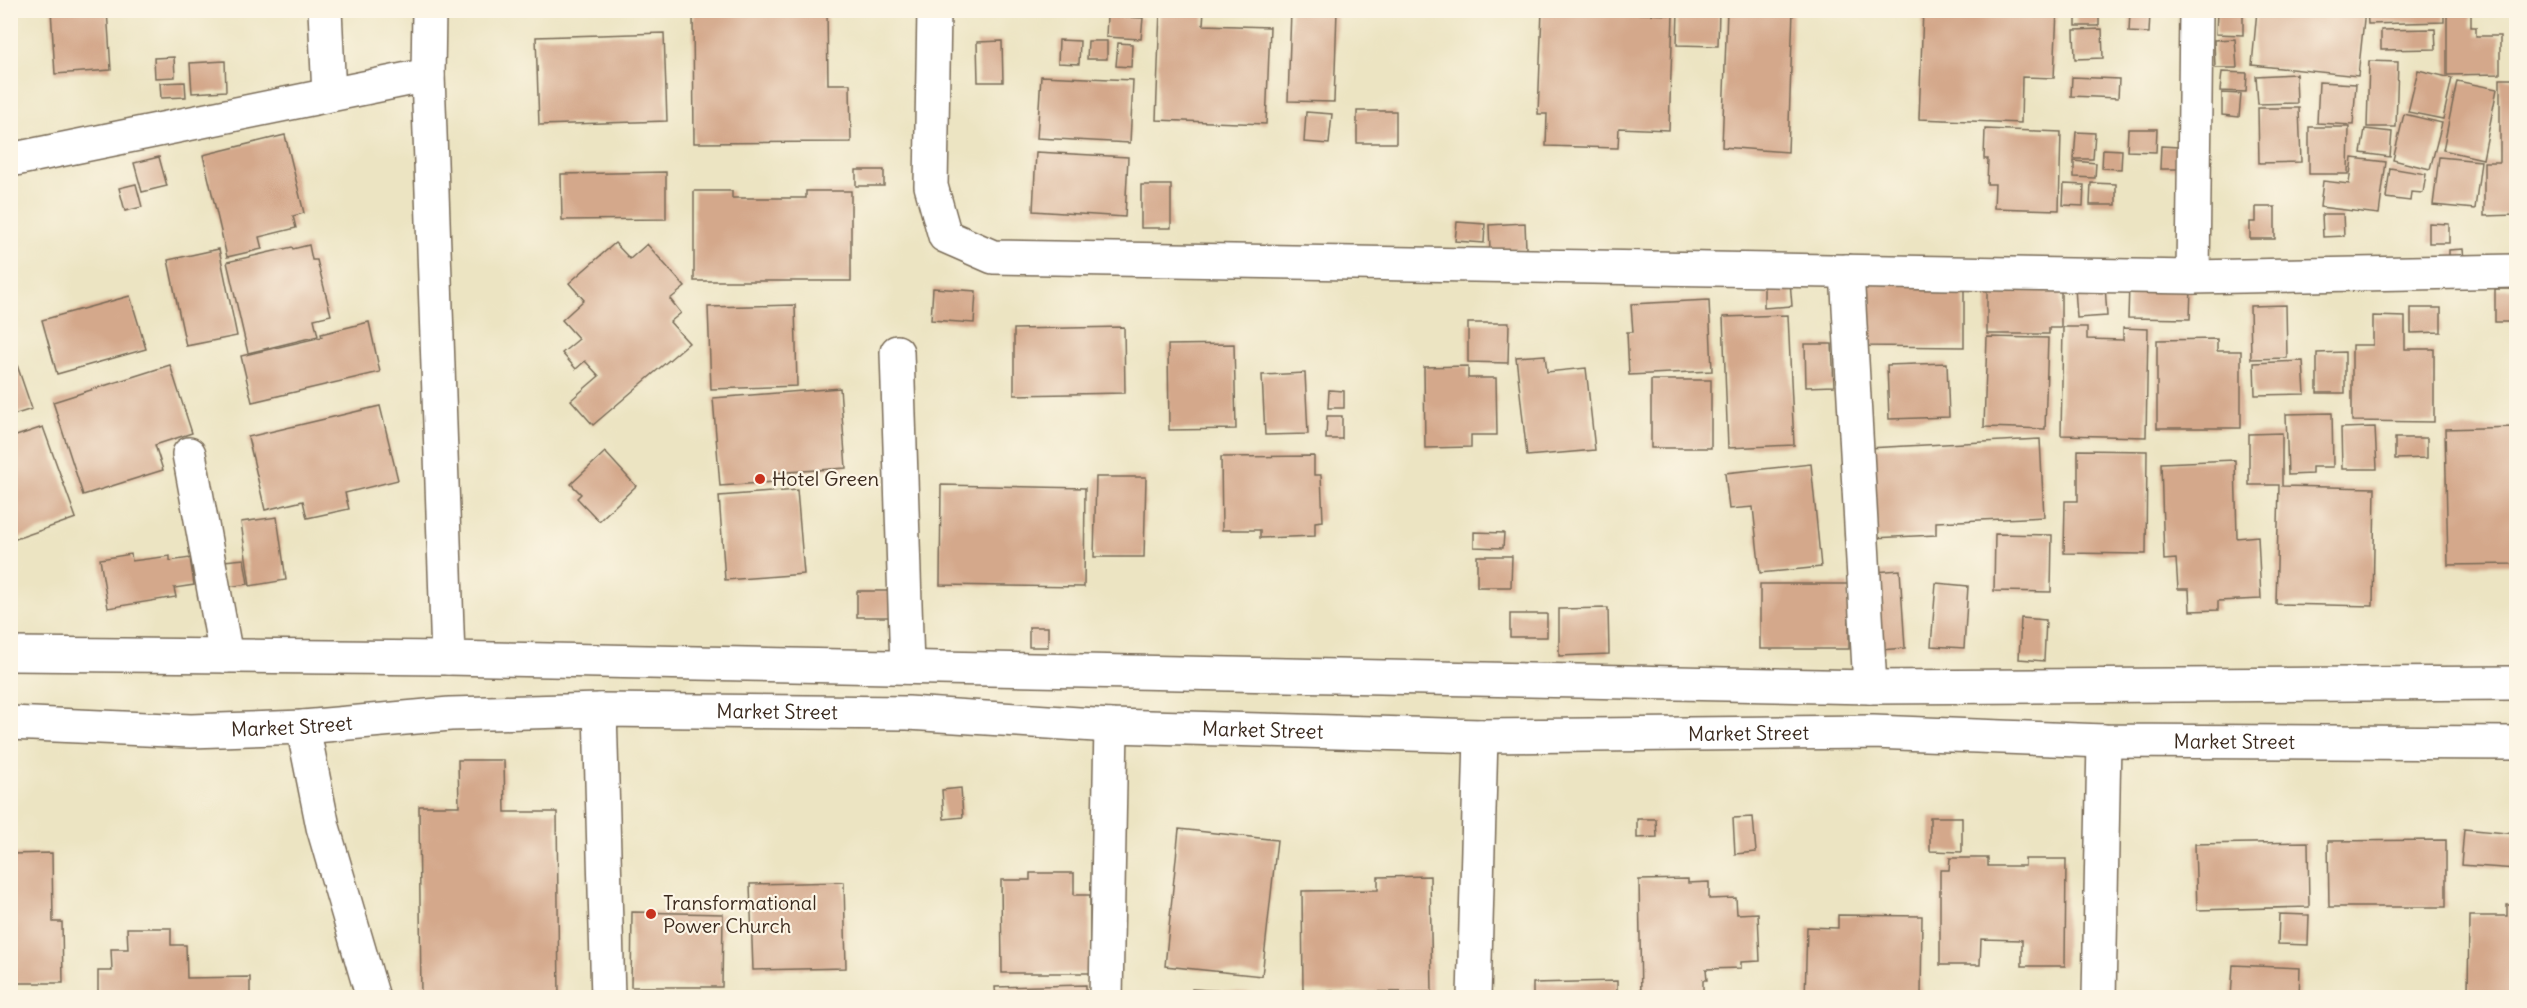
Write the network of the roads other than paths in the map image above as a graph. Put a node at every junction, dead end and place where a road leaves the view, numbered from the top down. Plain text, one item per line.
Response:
1 (325, 10) edge
2 (429, 10) edge
3 (934, 10) edge
4 (2196, 10) edge
5 (428, 75) junction
6 (329, 95) junction
7 (10, 160) edge
8 (1847, 271) junction
9 (2517, 271) edge
10 (2193, 277) junction
11 (897, 352) dead end
12 (189, 454) dead end
13 (10, 654) edge
14 (226, 656) junction
15 (448, 658) junction
16 (907, 667) junction
17 (2517, 683) edge
18 (1870, 687) junction
19 (600, 710) junction
20 (10, 723) edge
21 (1111, 726) junction
22 (303, 727) junction
23 (1481, 736) junction
24 (2104, 741) junction
25 (2517, 743) edge
26 (373, 998) edge
27 (608, 998) edge
28 (1106, 998) edge
29 (1474, 998) edge
30 (2099, 998) edge

1 - 6 street
2 - 5 street
3 - 8 street
4 - 10 street
5 - 6 street
5 - 15 street
6 - 7 street
8 - 10 street
8 - 18 street
9 - 10 street
11 - 16 street
12 - 14 street
13 - 14 street
14 - 15 street
15 - 16 street
16 - 18 street
17 - 18 street
19 - 21 street, Market Street
19 - 22 street, Market Street
19 - 27 street
20 - 22 street, Market Street
21 - 23 street, Market Street
21 - 28 street
22 - 26 street
23 - 24 street, Market Street
23 - 29 street
24 - 25 street, Market Street
24 - 30 street

